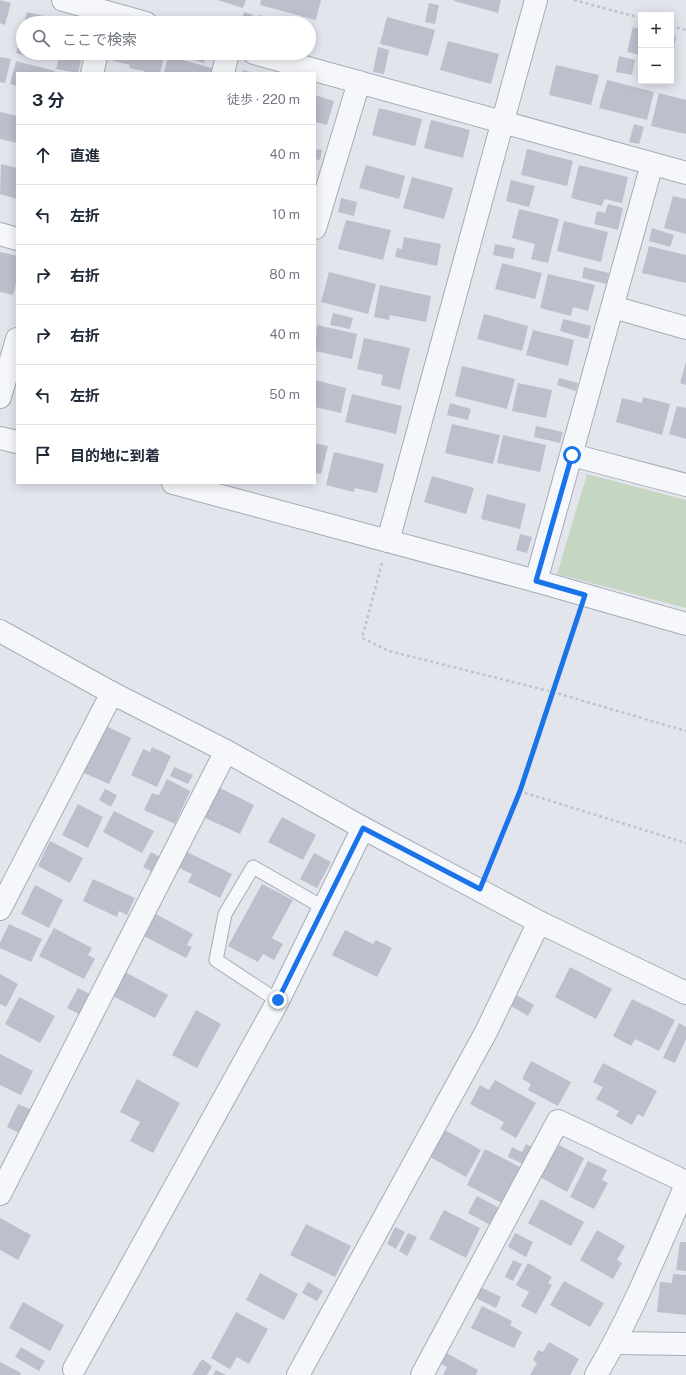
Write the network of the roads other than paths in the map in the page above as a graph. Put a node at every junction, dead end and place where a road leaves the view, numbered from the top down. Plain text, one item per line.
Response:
1 (63, 0) edge
2 (536, 0) edge
3 (109, 12) edge
4 (122, 16) edge
5 (96, 60) edge
6 (226, 60) edge
7 (279, 60) edge
8 (92, 72) edge
9 (223, 72) edge
10 (359, 82) junction
11 (503, 122) junction
12 (652, 164) junction
13 (686, 173) edge
14 (316, 225) edge
15 (0, 234) edge
16 (16, 239) edge
17 (613, 307) junction
18 (686, 328) edge
19 (16, 342) edge
20 (0, 396) edge
21 (0, 438) edge
22 (16, 442) edge
23 (572, 455) junction
24 (180, 484) edge
25 (686, 485) edge
26 (240, 491) edge
27 (388, 541) junction
28 (536, 581) junction
29 (686, 624) edge
30 (0, 631) edge
31 (112, 693) junction
32 (226, 751) junction
33 (363, 828) junction
34 (324, 908) junction
35 (0, 909) edge
36 (539, 922) junction
37 (686, 993) edge
38 (278, 1000) junction
39 (686, 1184) edge
40 (0, 1194) edge
41 (615, 1343) junction
42 (686, 1344) edge
43 (74, 1369) dead end
44 (298, 1375) edge
45 (422, 1375) edge
46 (596, 1375) edge

1 - 3 street
2 - 11 street
3 - 4 street
5 - 8 street
6 - 9 street
7 - 10 street
10 - 11 street
10 - 14 street
11 - 12 street
11 - 27 street
12 - 13 street
12 - 17 street
15 - 16 street
17 - 18 street
17 - 23 street
19 - 20 street
21 - 22 street
23 - 25 street
23 - 28 street
24 - 26 street
26 - 27 street
27 - 28 street
28 - 29 street
30 - 31 street
31 - 32 street
31 - 35 street
32 - 33 street
32 - 40 street
33 - 34 street
33 - 36 street
34 - 38 street
34 - 38 lane
36 - 37 street
36 - 44 street
38 - 43 street
39 - 41 street
39 - 45 street
41 - 42 street
41 - 46 street

